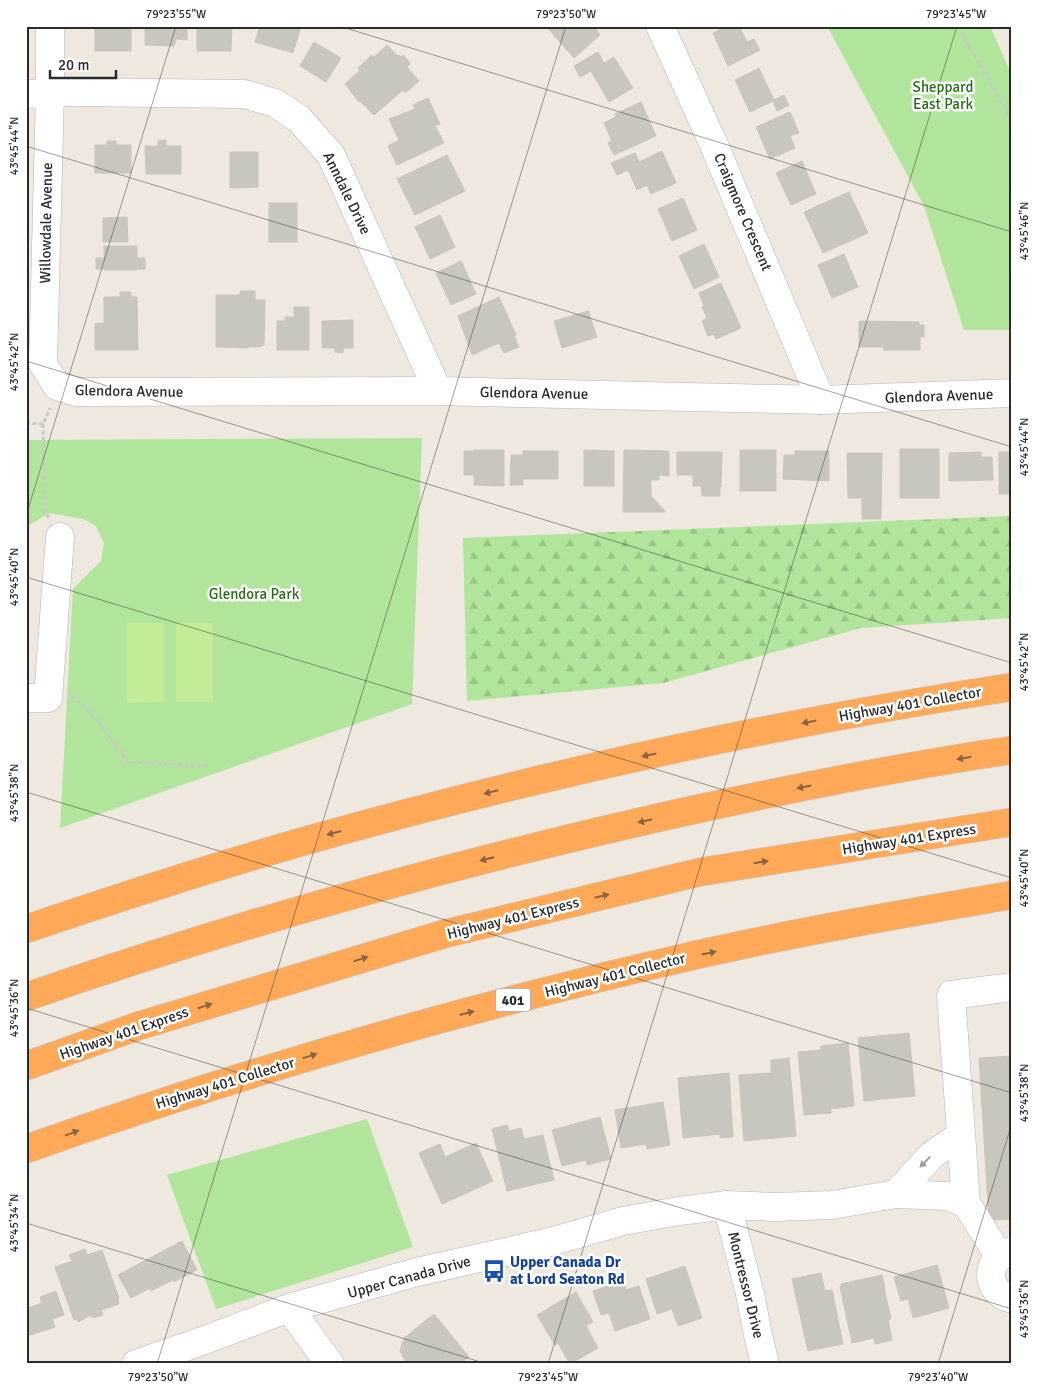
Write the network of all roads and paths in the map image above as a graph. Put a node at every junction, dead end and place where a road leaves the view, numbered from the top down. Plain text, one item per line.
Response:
1 (50, 26) edge
2 (660, 26) edge
3 (958, 26) edge
4 (38, 93) edge
5 (1012, 121) edge
6 (57, 386) junction
7 (438, 391) junction
8 (1012, 393) edge
9 (821, 400) junction
10 (26, 424) edge
11 (42, 424) junction
12 (60, 537) joint
13 (1012, 686) edge
14 (41, 691) edge
15 (1012, 750) edge
16 (207, 766) dead end
17 (1012, 822) edge
18 (1012, 895) edge
19 (26, 929) edge
20 (1012, 987) edge
21 (26, 997) edge
22 (26, 1066) edge
23 (960, 1136) junction
24 (26, 1149) edge
25 (896, 1194) junction
26 (966, 1203) junction
27 (727, 1206) junction
28 (1005, 1253) edge
29 (1012, 1299) edge
30 (289, 1308) junction
31 (136, 1364) edge
32 (330, 1364) edge
33 (765, 1364) edge

1 - 4 street, Willowdale Avenue
2 - 9 street, Craigmore Crescent
3 - 5 path
4 - 6 street, Willowdale Avenue
4 - 7 street, Anndale Drive
6 - 7 street, Glendora Avenue
6 - 11 path
7 - 9 street, Glendora Avenue
8 - 9 street, Glendora Avenue
10 - 11 path
11 - 12 path
12 - 14 street
13 -> 19 highway, Highway 401 Collector
14 - 16 path
15 -> 21 highway
22 -> 17 highway, Highway 401 Express
24 -> 18 highway, Highway 401 Collector / 401
20 - 23 street
23 -> 25 street
23 - 26 street
25 - 26 street, Upper Canada Drive
25 - 27 street, Upper Canada Drive
26 - 28 street
27 - 30 street, Upper Canada Drive
27 - 33 street, Montressor Drive
28 - 29 street
30 - 31 street, Upper Canada Drive
30 - 32 street

